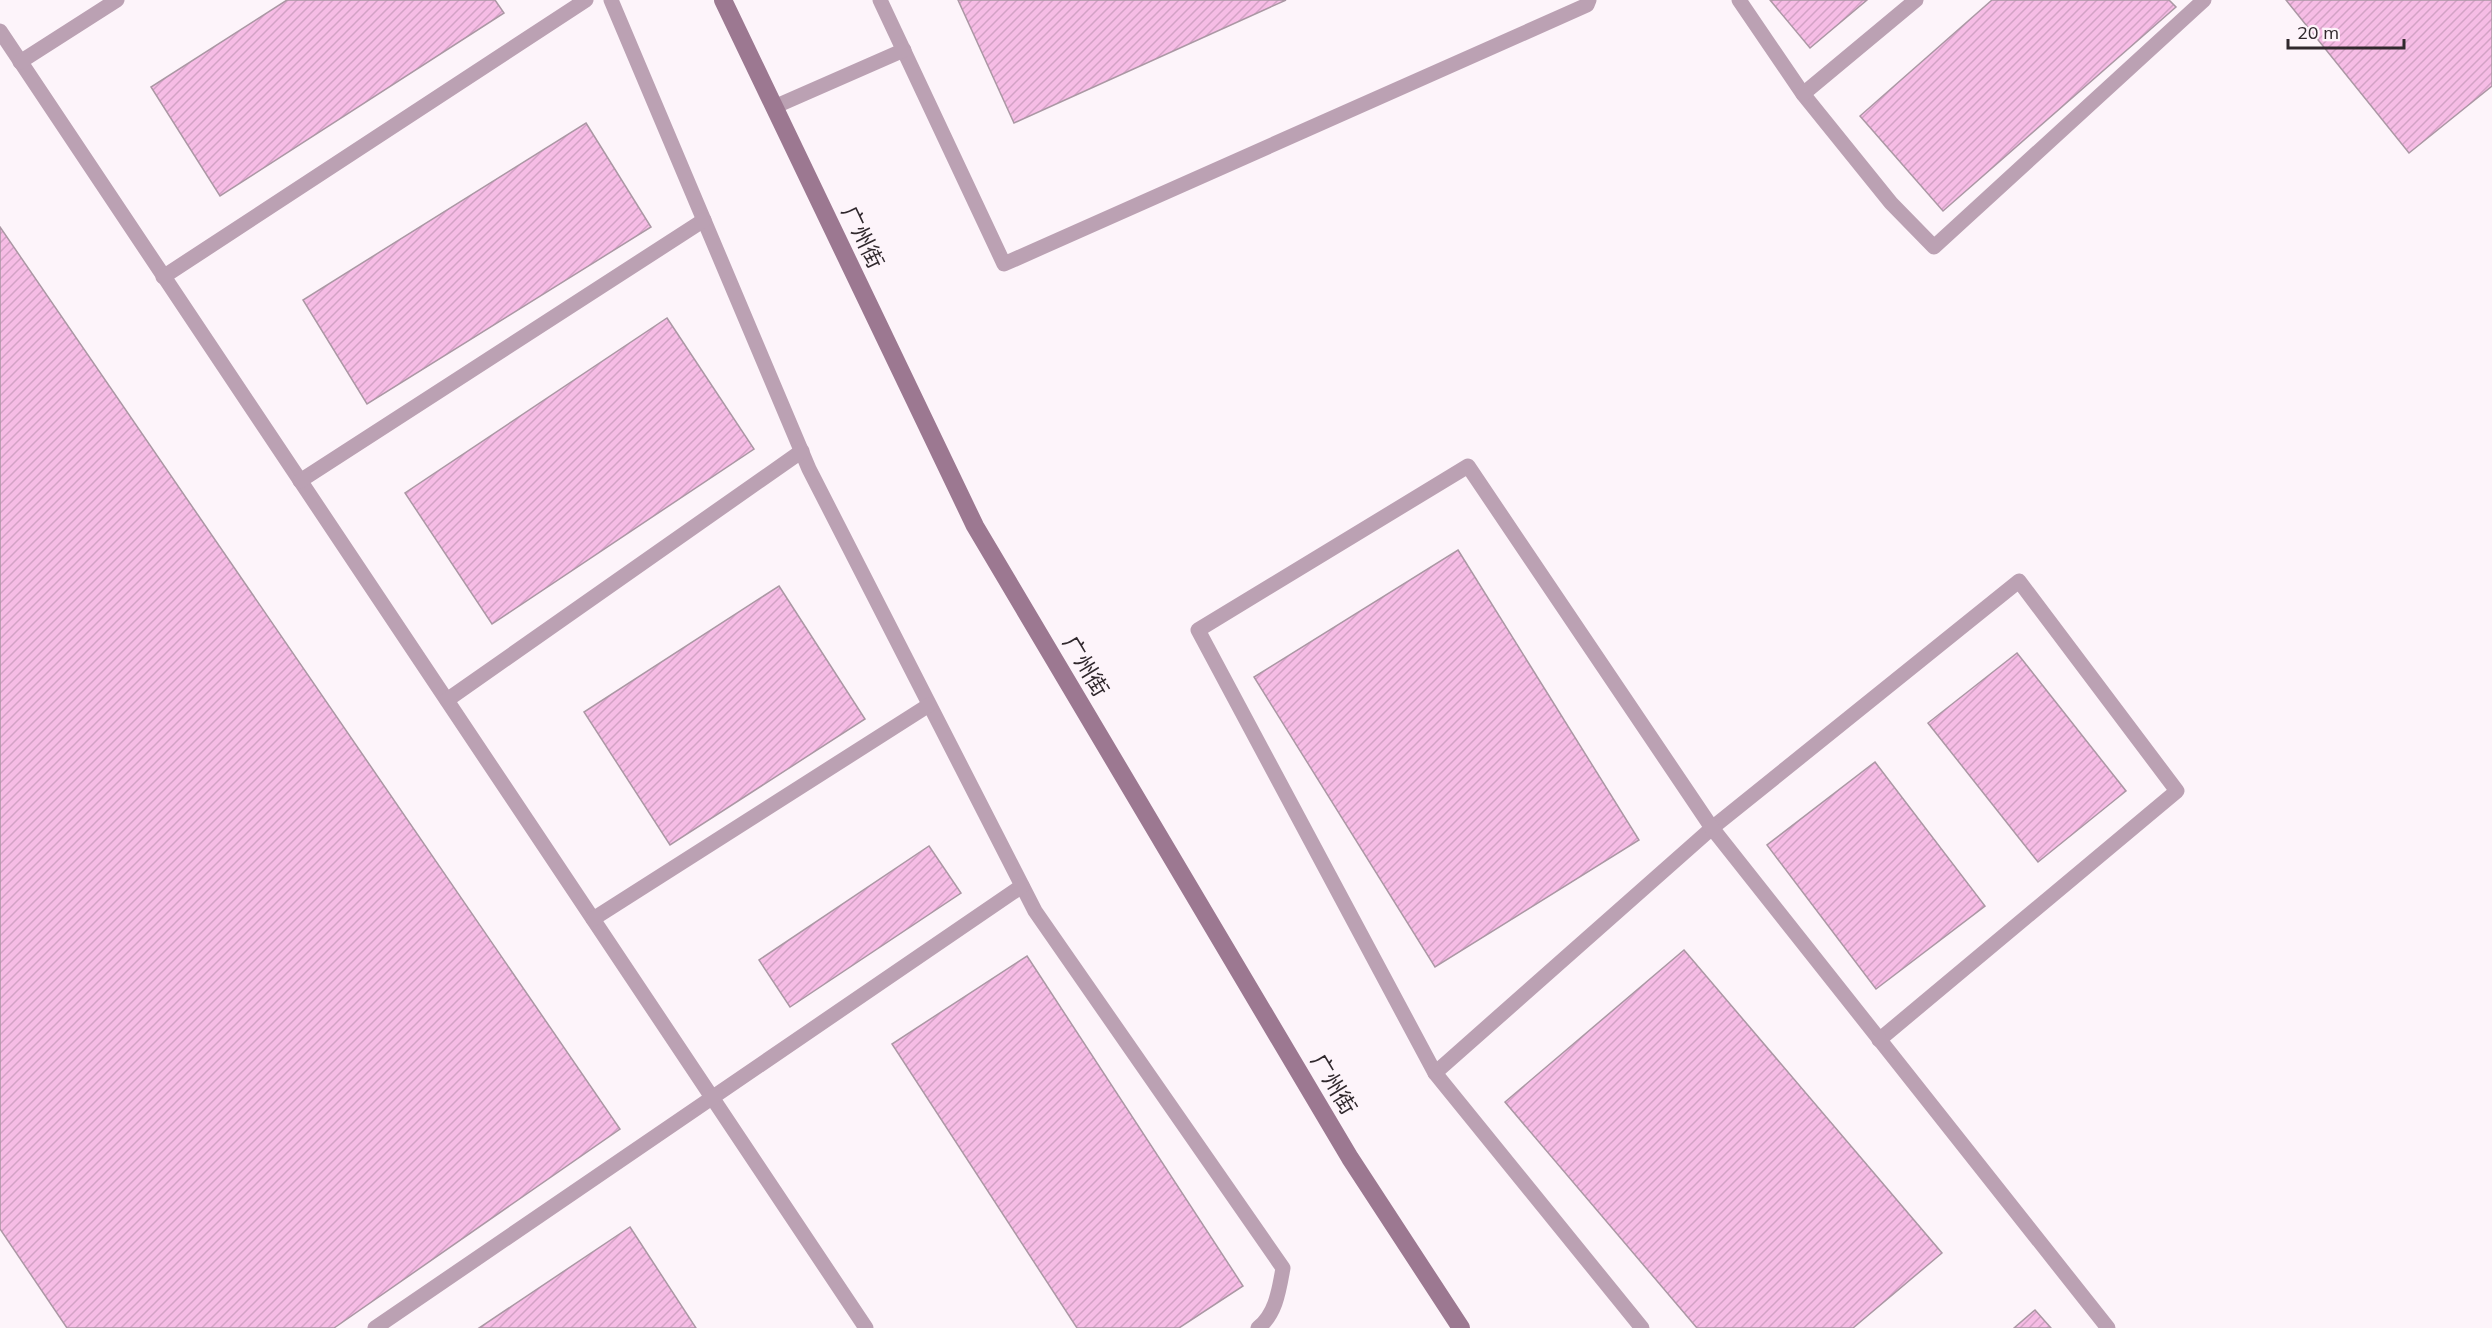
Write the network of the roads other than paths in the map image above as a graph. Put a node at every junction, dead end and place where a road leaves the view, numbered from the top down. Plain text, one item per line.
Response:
1 (117, 0) edge
2 (586, 0) edge
3 (611, 0) edge
4 (723, 0) edge
5 (880, 0) edge
6 (1589, 0) edge
7 (1739, 0) edge
8 (1916, 0) edge
9 (2204, 0) edge
10 (0, 31) edge
11 (904, 50) junction
12 (20, 62) junction
13 (1803, 94) junction
14 (774, 107) junction
15 (704, 220) junction
16 (164, 277) junction
17 (802, 451) junction
18 (300, 481) junction
19 (447, 700) junction
20 (929, 705) junction
21 (1712, 828) junction
22 (1022, 886) junction
23 (592, 919) junction
24 (1879, 1040) junction
25 (1435, 1073) junction
26 (712, 1098) junction
27 (375, 1328) edge
28 (866, 1328) edge
29 (1258, 1328) edge
30 (1461, 1328) edge
31 (1642, 1328) edge
32 (2108, 1328) edge

1 - 12 lane
2 - 16 lane
3 - 15 lane
4 - 14 street, 广州街
5 - 11 lane
6 - 11 lane
7 - 13 lane
8 - 13 lane
9 - 13 lane
10 - 12 lane
11 - 14 lane
12 - 16 lane
14 - 30 street, 广州街
15 - 17 lane
15 - 18 lane
16 - 18 lane
17 - 19 lane
17 - 20 lane
18 - 19 lane
19 - 23 lane
20 - 22 lane
20 - 23 lane
21 - 24 lane
21 - 24 lane
21 - 25 lane
21 - 25 lane
22 - 26 lane
22 - 29 lane
23 - 26 lane
24 - 32 lane
25 - 31 lane
26 - 27 lane
26 - 28 lane

